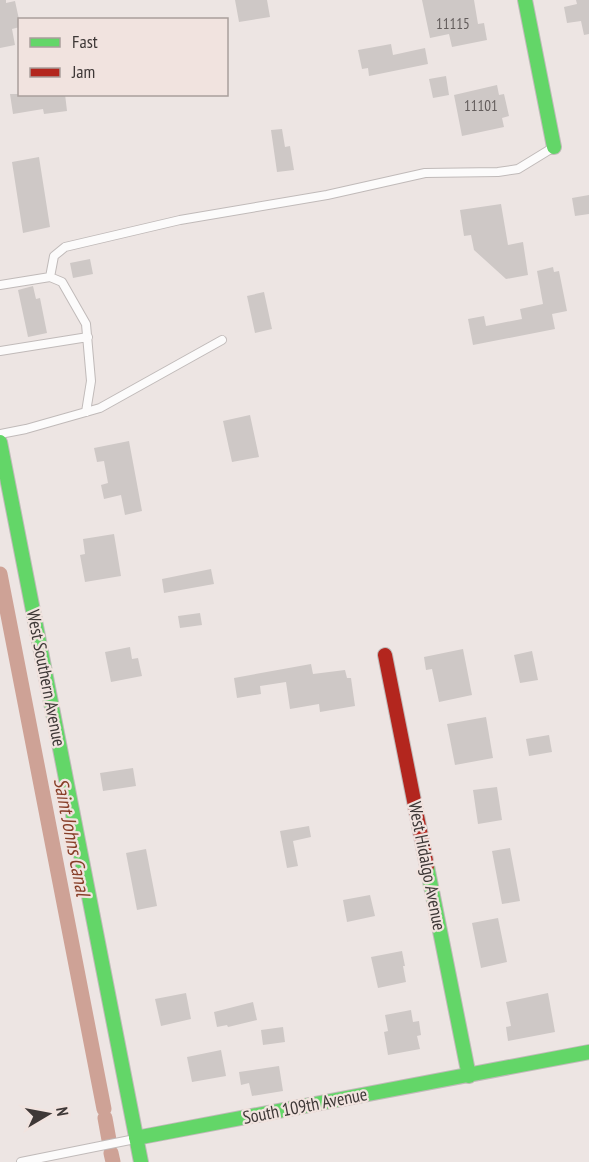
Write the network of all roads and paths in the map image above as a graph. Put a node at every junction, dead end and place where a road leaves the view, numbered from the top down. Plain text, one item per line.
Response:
1 (525, 0) edge
2 (554, 147) joint
3 (50, 277) junction
4 (0, 285) edge
5 (88, 337) junction
6 (222, 340) dead end
7 (0, 351) edge
8 (86, 412) junction
9 (0, 434) edge
10 (0, 442) edge
11 (385, 656) dead end
12 (589, 1052) edge
13 (469, 1076) junction
14 (136, 1138) junction
15 (21, 1162) edge
16 (141, 1162) edge

1 - 2 street
2 - 3 lane
3 - 4 lane
3 - 5 lane
5 - 7 lane
5 - 8 lane
6 - 8 lane
8 - 9 lane
10 - 14 street, West Southern Avenue
11 - 13 street, West Hidalgo Avenue
12 - 13 street, South 109th Avenue
13 - 14 street, South 109th Avenue
14 - 15 lane, South 109th Avenue
14 - 16 street, West Southern Avenue

